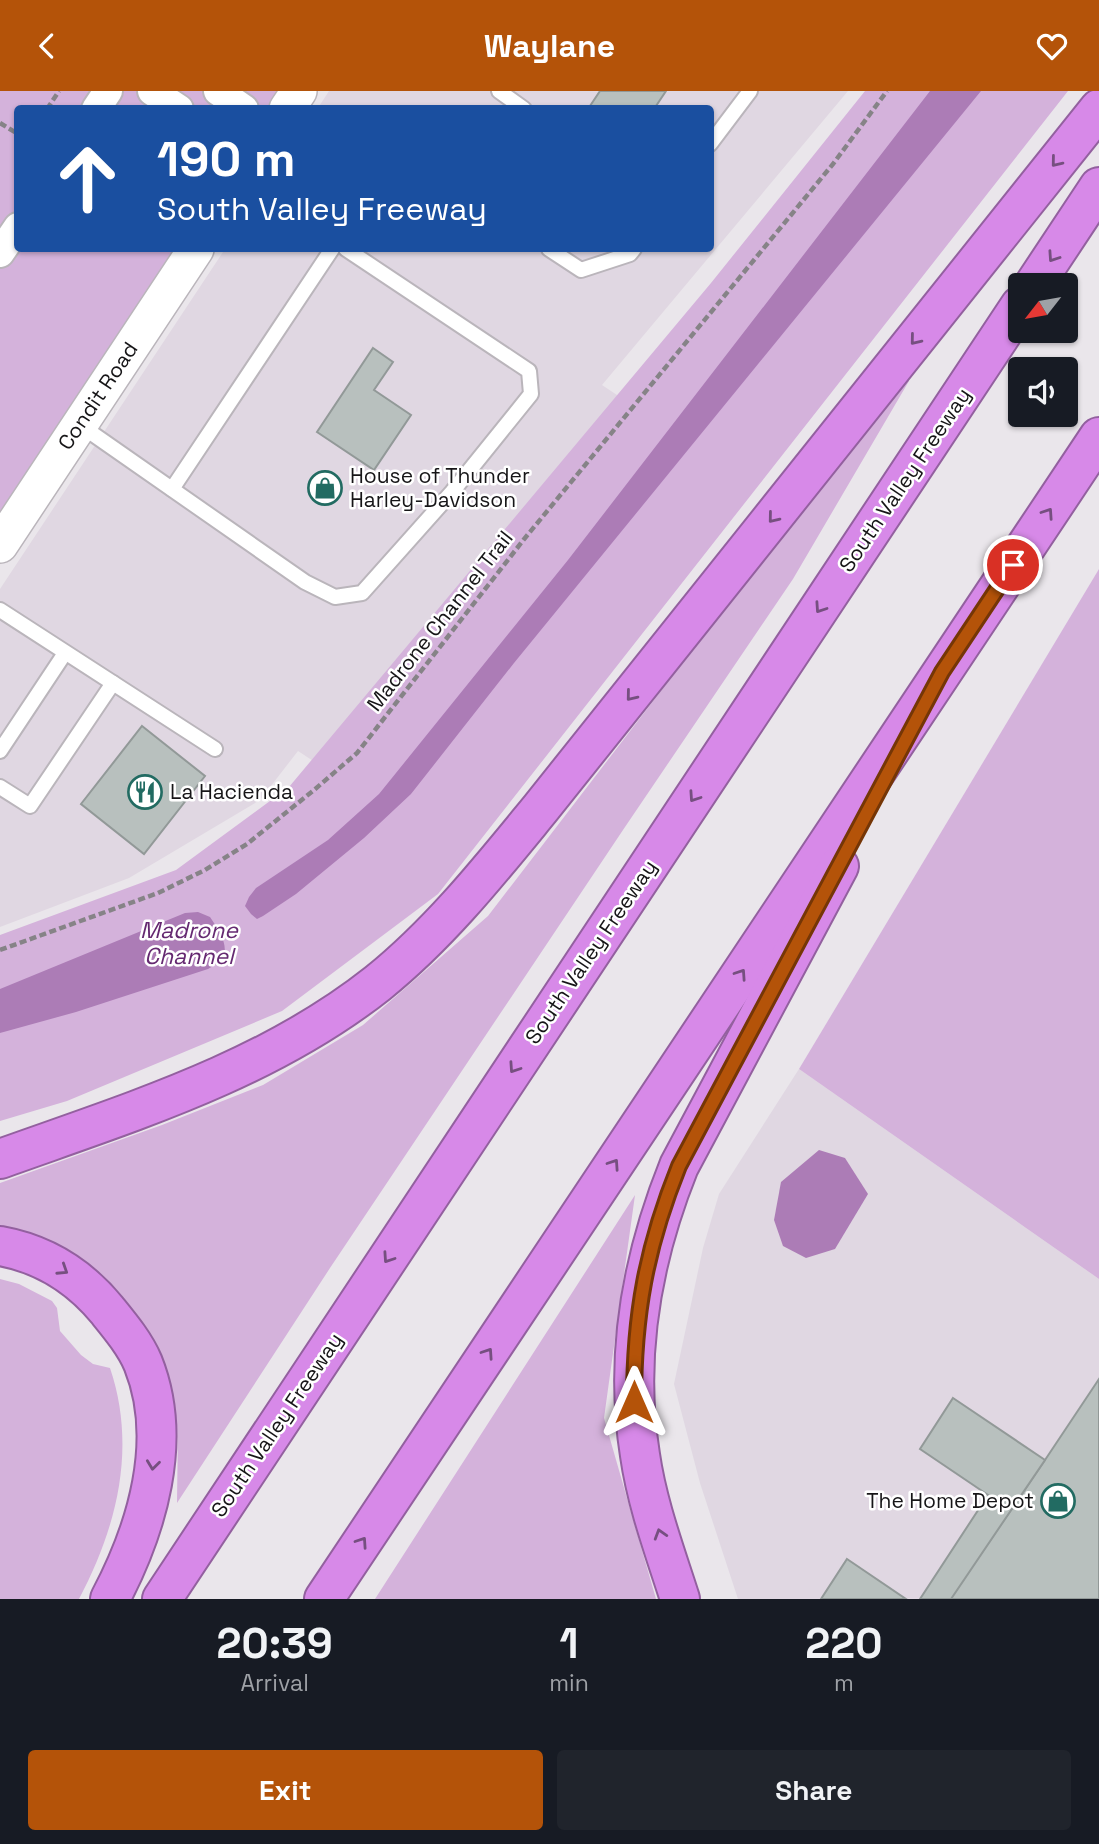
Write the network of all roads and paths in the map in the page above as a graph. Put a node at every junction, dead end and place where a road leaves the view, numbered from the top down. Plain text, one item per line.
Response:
1 (152, 91) edge
2 (218, 91) edge
3 (499, 91) edge
4 (750, 91) edge
5 (887, 91) edge
6 (173, 105) edge
7 (238, 105) edge
8 (518, 105) edge
9 (1099, 109) edge
10 (714, 138) edge
11 (1099, 187) edge
12 (14, 232) edge
13 (194, 252) edge
14 (330, 252) edge
15 (350, 252) edge
16 (554, 252) edge
17 (632, 252) edge
18 (0, 253) edge
19 (1042, 273) edge
20 (1008, 324) edge
21 (79, 424) junction
22 (1099, 437) edge
23 (172, 489) junction
24 (1, 540) edge
25 (0, 610) edge
26 (65, 653) junction
27 (942, 672) junction
28 (113, 683) junction
29 (215, 749) dead end
30 (0, 751) edge
31 (0, 787) edge
32 (0, 950) edge
33 (0, 1159) edge
34 (0, 1246) edge
35 (110, 1599) edge
36 (162, 1599) edge
37 (324, 1599) edge
38 (680, 1599) edge

1 - 6 street
2 - 7 street
3 - 8 lane
4 - 10 lane
5 - 32 path, Madrone Channel Trail
9 -> 33 highway
11 -> 19 highway
12 - 18 street
13 - 21 street, Condit Road
14 - 23 lane
15 - 23 lane
16 - 17 lane
20 -> 36 highway, South Valley Freeway
21 - 23 lane
21 - 24 street, Condit Road
27 -> 22 highway
25 - 26 lane
26 - 28 lane
26 - 30 lane
37 -> 27 highway
38 -> 27 highway
28 - 29 lane
28 - 31 lane
34 -> 35 highway

